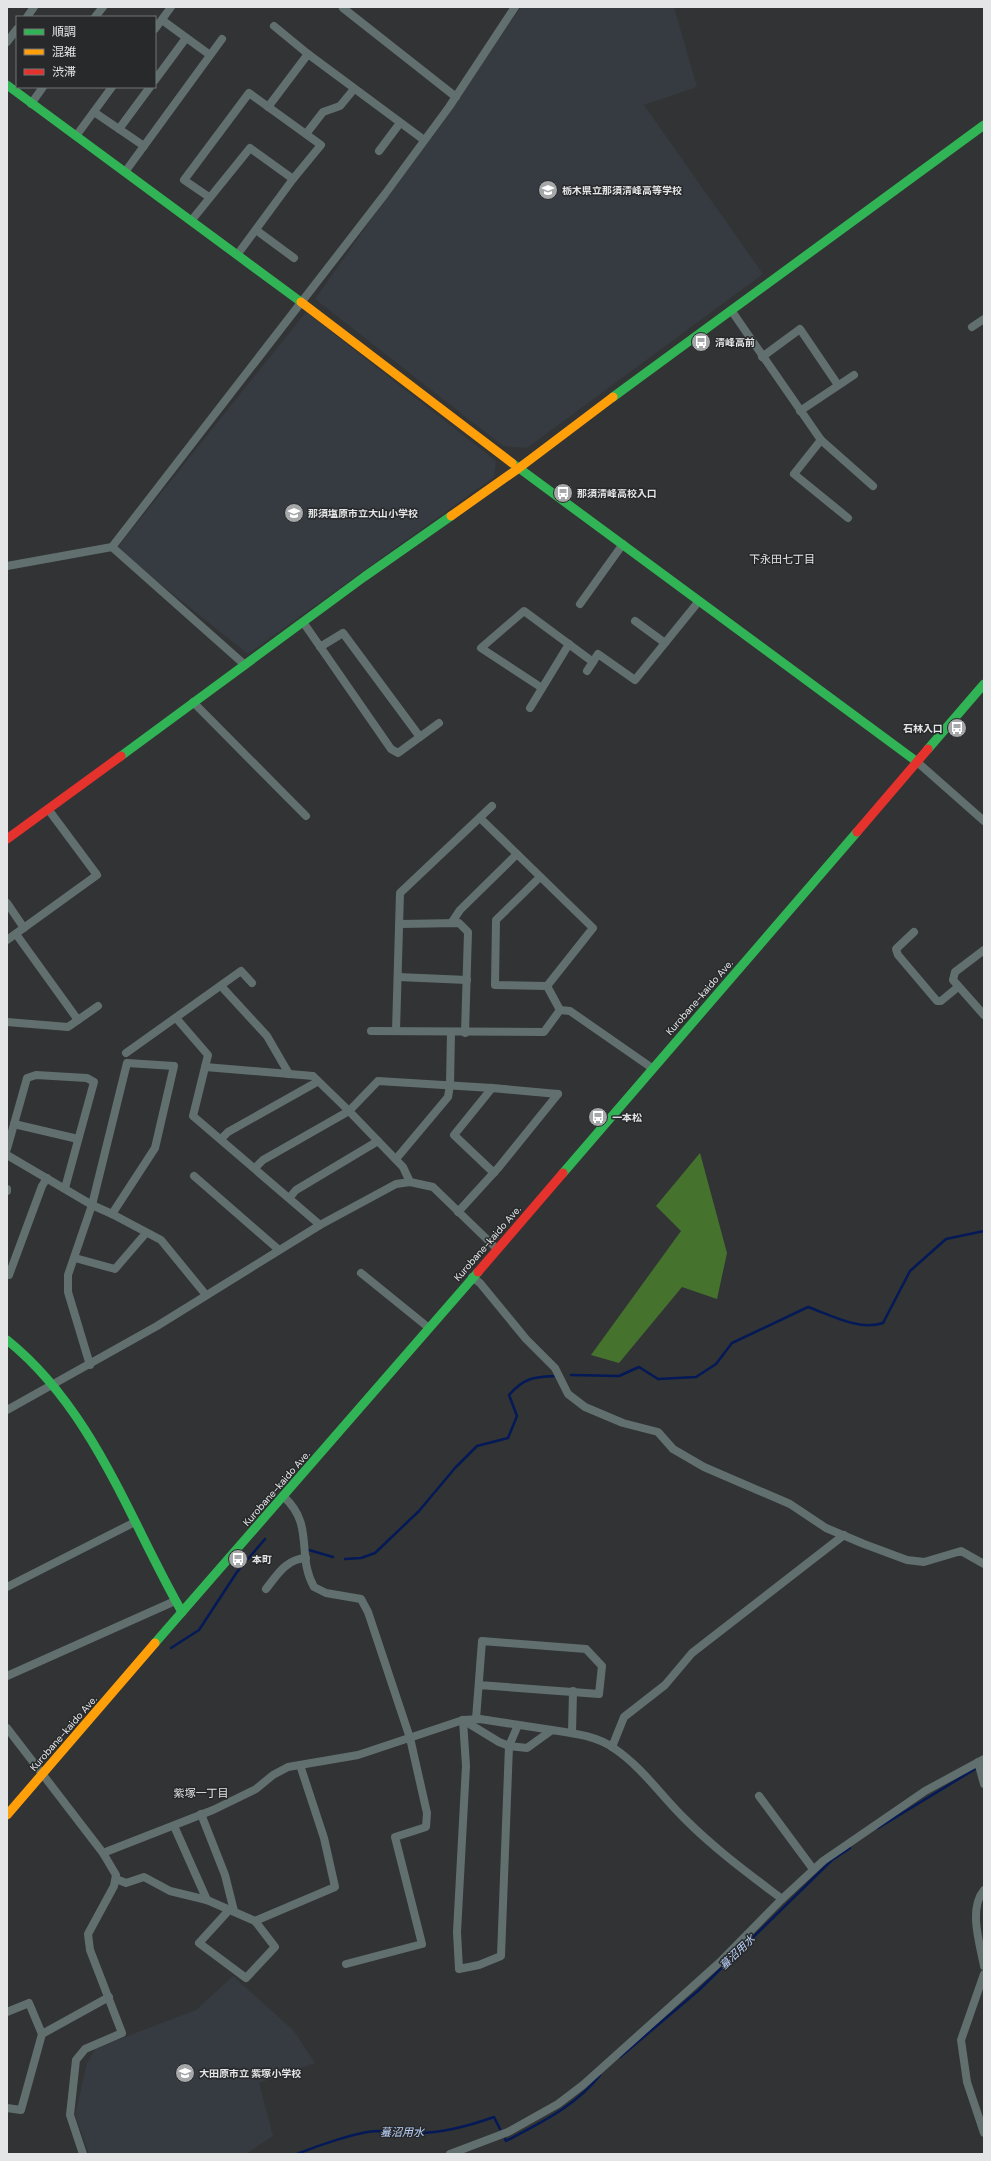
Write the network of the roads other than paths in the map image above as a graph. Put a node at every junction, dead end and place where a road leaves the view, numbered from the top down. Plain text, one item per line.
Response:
1 (34, 7) edge
2 (103, 7) edge
3 (171, 7) edge
4 (515, 7) edge
5 (343, 8) dead end
6 (27, 16) edge
7 (96, 16) edge
8 (162, 20) junction
9 (274, 26) dead end
10 (156, 28) edge
11 (16, 30) edge
12 (186, 38) junction
13 (222, 39) dead end
14 (7, 42) edge
15 (308, 54) junction
16 (210, 55) junction
17 (156, 79) edge
18 (7, 85) edge
19 (42, 88) edge
20 (111, 88) edge
21 (149, 88) edge
22 (354, 89) junction
23 (456, 97) junction
24 (31, 104) junction
25 (268, 107) junction
26 (94, 112) junction
27 (400, 123) junction
28 (984, 125) edge
29 (119, 129) junction
30 (306, 134) junction
31 (76, 136) junction
32 (424, 140) junction
33 (144, 146) junction
34 (379, 151) dead end
35 (125, 172) junction
36 (293, 179) junction
37 (210, 197) junction
38 (192, 221) junction
39 (256, 230) junction
40 (237, 255) junction
41 (294, 258) dead end
42 (302, 302) junction
43 (731, 310) junction
44 (984, 319) edge
45 (972, 327) dead end
46 (762, 357) junction
47 (854, 375) dead end
48 (838, 385) junction
49 (800, 411) junction
50 (821, 440) junction
51 (519, 468) junction
52 (873, 486) dead end
53 (848, 518) dead end
54 (623, 544) junction
55 (112, 547) junction
56 (7, 566) edge
57 (699, 601) junction
58 (580, 604) dead end
59 (635, 621) dead end
60 (303, 622) junction
61 (665, 643) junction
62 (569, 644) junction
63 (320, 648) junction
64 (593, 662) junction
65 (245, 665) junction
66 (587, 671) dead end
67 (984, 684) edge
68 (542, 688) junction
69 (193, 702) junction
70 (530, 708) dead end
71 (439, 724) dead end
72 (420, 737) junction
73 (916, 761) junction
74 (492, 806) dead end
75 (48, 809) junction
76 (306, 816) dead end
77 (480, 818) junction
78 (984, 821) edge
79 (7, 839) edge
80 (517, 854) junction
81 (540, 877) junction
82 (7, 903) edge
83 (452, 922) junction
84 (400, 924) junction
85 (24, 928) junction
86 (914, 932) dead end
87 (16, 934) junction
88 (7, 940) edge
89 (984, 950) edge
90 (398, 977) junction
91 (467, 980) junction
92 (252, 983) dead end
93 (221, 986) junction
94 (547, 986) junction
95 (958, 987) junction
96 (98, 1006) dead end
97 (560, 1010) junction
98 (7, 1014) edge
99 (984, 1015) edge
100 (176, 1018) junction
101 (78, 1020) junction
102 (10, 1022) edge
103 (396, 1031) junction
104 (371, 1032) dead end
105 (451, 1032) junction
106 (465, 1033) junction
107 (126, 1053) dead end
108 (206, 1067) junction
109 (652, 1068) junction
110 (289, 1074) junction
111 (317, 1082) junction
112 (450, 1085) junction
113 (492, 1088) junction
114 (349, 1111) junction
115 (14, 1124) junction
116 (78, 1139) junction
117 (221, 1139) junction
118 (378, 1141) junction
119 (7, 1149) edge
120 (7, 1155) edge
121 (396, 1159) junction
122 (255, 1168) junction
123 (494, 1173) junction
124 (194, 1176) dead end
125 (47, 1178) junction
126 (410, 1182) junction
127 (65, 1188) junction
128 (290, 1197) junction
129 (92, 1205) junction
130 (458, 1212) junction
131 (112, 1214) junction
132 (320, 1225) junction
133 (146, 1233) junction
134 (497, 1248) junction
135 (279, 1250) junction
136 (75, 1258) junction
137 (361, 1273) dead end
138 (7, 1275) edge
139 (472, 1277) junction
140 (206, 1295) junction
141 (429, 1328) junction
142 (7, 1340) edge
143 (90, 1365) junction
144 (55, 1384) junction
145 (7, 1410) edge
146 (284, 1497) junction
147 (135, 1522) junction
148 (844, 1535) junction
149 (306, 1558) junction
150 (984, 1564) edge
151 (7, 1587) edge
152 (266, 1589) dead end
153 (175, 1601) junction
154 (182, 1612) junction
155 (7, 1676) edge
156 (479, 1685) junction
157 (573, 1691) junction
158 (476, 1719) junction
159 (463, 1720) junction
160 (518, 1725) junction
161 (7, 1728) edge
162 (552, 1730) junction
163 (572, 1733) junction
164 (410, 1738) junction
165 (509, 1746) junction
166 (612, 1747) junction
167 (981, 1760) edge
168 (300, 1765) junction
169 (42, 1774) junction
170 (984, 1784) edge
171 (759, 1796) dead end
172 (201, 1814) junction
173 (7, 1815) edge
174 (174, 1826) junction
175 (103, 1853) junction
176 (813, 1869) junction
177 (116, 1879) junction
178 (984, 1890) edge
179 (782, 1899) junction
180 (208, 1900) junction
181 (232, 1910) junction
182 (256, 1921) junction
183 (346, 1964) dead end
184 (984, 1966) edge
185 (984, 1974) edge
186 (109, 1996) junction
187 (7, 2012) edge
188 (42, 2034) junction
189 (7, 2108) edge
190 (984, 2133) edge
191 (83, 2154) edge
192 (450, 2154) edge

1 - 6 street
2 - 7 street
3 - 8 street
4 - 23 street
5 - 23 street
8 - 10 street
8 - 12 street
9 - 15 street
11 - 14 street
12 - 16 street
12 - 17 street
13 - 16 street
15 - 22 street
15 - 25 street
16 - 33 street
18 - 24 street
19 - 24 street
20 - 26 street
21 - 29 street
22 - 27 street
22 - 30 street
23 - 32 street
24 - 31 street
25 - 30 street
25 - 37 street
26 - 29 street
26 - 31 street
27 - 32 street
27 - 34 street
28 - 43 street
29 - 33 street
30 - 36 street
31 - 35 street
32 - 42 street
33 - 35 street
35 - 38 street
36 - 37 street
36 - 39 street
37 - 38 street
38 - 40 street
39 - 40 street
39 - 41 street
40 - 42 street
42 - 51 street
42 - 55 street
43 - 46 street
43 - 51 street
44 - 45 street
46 - 48 street
46 - 49 street
47 - 48 street
48 - 49 street
49 - 50 street
50 - 52 street
50 - 53 street
51 - 54 street
51 - 60 street
54 - 57 street
54 - 58 street
55 - 56 street
55 - 65 street
57 - 61 street
57 - 73 street
59 - 61 street
60 - 63 street
60 - 65 street
61 - 64 street
62 - 64 street
62 - 68 street
62 - 68 street
63 - 72 street
63 - 72 street
64 - 66 street
65 - 69 street
67 - 73 street, Kurobane-kaido Ave.
68 - 70 street
69 - 75 street
69 - 76 street
71 - 72 street
73 - 78 street
73 - 109 street, Kurobane-kaido Ave.
74 - 77 street
75 - 79 street
75 - 85 street
77 - 80 street
77 - 84 street
80 - 81 street
80 - 83 street
81 - 94 street
81 - 94 street
82 - 85 street
83 - 84 street
83 - 91 street
84 - 90 street
85 - 87 street
86 - 95 street
87 - 88 street
87 - 101 street
89 - 95 street
90 - 91 street
90 - 103 street
91 - 106 street
92 - 93 street
93 - 100 street
93 - 110 street
94 - 97 street
95 - 99 street
96 - 101 street
97 - 106 street
97 - 109 street
98 - 102 street
100 - 107 street
100 - 108 street
101 - 102 street
103 - 104 street
103 - 105 street
105 - 106 street
105 - 112 street
108 - 110 street
108 - 117 street
109 - 134 street, Kurobane-kaido Ave.
110 - 111 street
111 - 114 street
111 - 117 street
112 - 113 street
112 - 114 street
112 - 121 street
113 - 123 street
113 - 123 street
114 - 118 street
114 - 122 street
115 - 116 street
115 - 116 street
115 - 119 street
116 - 127 street
117 - 122 street
118 - 121 street
118 - 128 street
120 - 125 street
121 - 126 street
122 - 128 street
123 - 130 street
124 - 135 street
125 - 127 street
125 - 138 street
126 - 130 street
126 - 132 street
127 - 129 street
128 - 132 street
129 - 131 street
129 - 131 street
129 - 136 street
130 - 134 street
131 - 133 street
132 - 135 street
133 - 136 street
133 - 140 street
134 - 139 street, Kurobane-kaido Ave.
135 - 140 street
136 - 143 street
137 - 141 street
139 - 141 street, Kurobane-kaido Ave.
139 - 148 street
140 - 143 street
141 - 146 street, Kurobane-kaido Ave.
142 - 144 street
143 - 144 street
144 - 145 street
144 - 147 street
146 - 149 street
146 - 154 street, Kurobane-kaido Ave.
147 - 151 street
147 - 153 street
148 - 150 street
148 - 166 street
149 - 152 street
149 - 164 street
153 - 154 street
153 - 155 street
154 - 169 street, Kurobane-kaido Ave.
156 - 157 street
156 - 157 street
156 - 158 street
157 - 163 street
158 - 159 street
158 - 160 street
159 - 164 street
159 - 165 street
159 - 165 street
160 - 162 street
160 - 165 street
161 - 169 street
162 - 163 street
162 - 165 street
163 - 166 street
164 - 168 street
164 - 183 street
166 - 179 street
167 - 170 street
167 - 176 street
168 - 172 street
168 - 182 street
169 - 173 street, Kurobane-kaido Ave.
169 - 175 street
171 - 176 street
172 - 174 street
172 - 181 street
174 - 175 street
174 - 180 street
175 - 177 street
176 - 179 street
177 - 180 street
177 - 186 street
178 - 184 street
179 - 192 street
180 - 181 street
181 - 182 street
181 - 182 street
185 - 190 street
186 - 188 street
186 - 191 street
187 - 188 street
188 - 189 street

